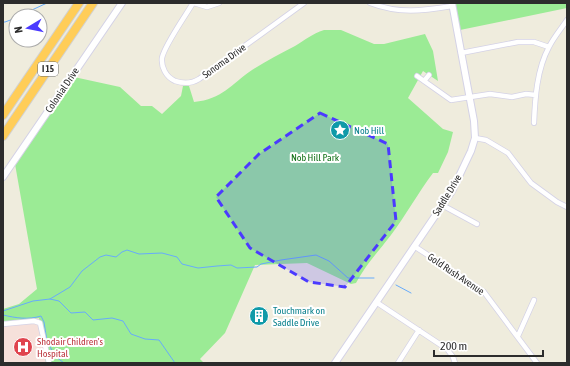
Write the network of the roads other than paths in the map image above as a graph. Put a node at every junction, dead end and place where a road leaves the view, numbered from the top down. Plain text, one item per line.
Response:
1 (79, 3) edge
2 (93, 3) edge
3 (122, 3) edge
4 (193, 3) edge
5 (219, 3) edge
6 (304, 3) edge
7 (370, 3) edge
8 (452, 4) edge
9 (567, 20) edge
10 (549, 47) junction
11 (461, 53) junction
12 (429, 75) dead end
13 (417, 76) dead end
14 (424, 81) junction
15 (536, 95) junction
16 (470, 97) junction
17 (3, 116) edge
18 (534, 123) dead end
19 (3, 136) edge
20 (475, 138) junction
21 (3, 177) edge
22 (442, 205) junction
23 (567, 207) edge
24 (477, 224) dead end
25 (414, 246) junction
26 (534, 300) dead end
27 (376, 302) junction
28 (3, 324) edge
29 (419, 330) junction
30 (518, 336) junction
31 (49, 363) edge
32 (335, 363) edge
33 (398, 363) edge
34 (455, 363) edge
35 (537, 363) edge

1 - 17 highway, I 15
2 - 19 highway, I 15
3 - 21 street, Colonial Drive
4 - 5 street
4 - 6 street, Sonoma Drive
7 - 8 street
8 - 11 street, Saddle Drive
9 - 10 street
10 - 11 street
10 - 15 street
11 - 16 street, Saddle Drive
12 - 14 street
13 - 14 street
14 - 16 street
15 - 16 street
15 - 18 street
16 - 20 street, Saddle Drive
20 - 22 street, Saddle Drive
20 - 23 street
22 - 24 street
22 - 25 street, Saddle Drive
25 - 27 street, Saddle Drive
25 - 30 street, Gold Rush Avenue
26 - 30 street
27 - 29 street
27 - 32 street, Saddle Drive
28 - 31 street
29 - 33 street
29 - 34 street
30 - 35 street, Gold Rush Avenue

